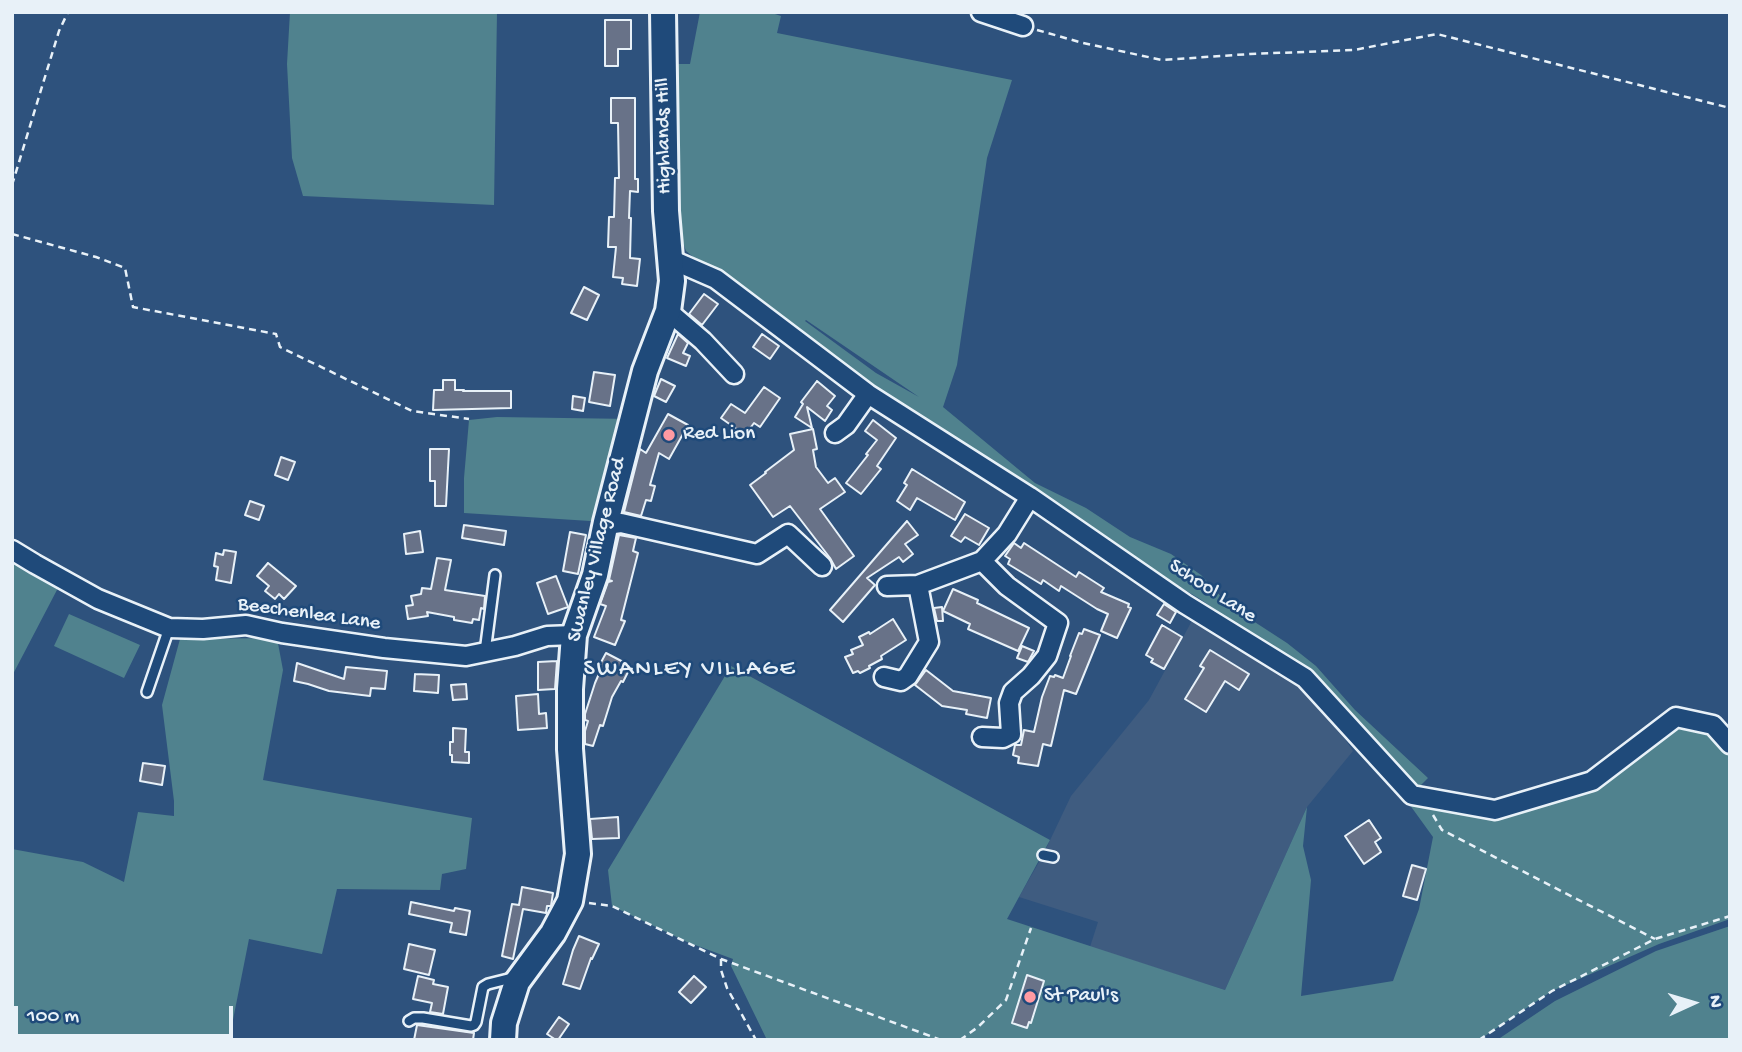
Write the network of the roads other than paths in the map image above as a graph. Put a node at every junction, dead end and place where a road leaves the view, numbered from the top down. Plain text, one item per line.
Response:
1 (663, 12) edge
2 (981, 12) edge
3 (1023, 26) road end
4 (670, 259) junction
5 (668, 312) junction
6 (734, 374) dead end
7 (868, 394) junction
8 (835, 433) dead end
9 (1030, 497) junction
10 (606, 525) junction
11 (12, 550) edge
12 (982, 561) junction
13 (822, 566) dead end
14 (495, 575) dead end
15 (918, 585) junction
16 (887, 586) dead end
17 (169, 628) junction
18 (574, 635) junction
19 (485, 652) junction
20 (884, 677) dead end
21 (147, 692) dead end
22 (982, 737) dead end
23 (1730, 744) edge
24 (522, 975) junction
25 (409, 1021) dead end
26 (503, 1040) edge

1 - 4 street, Highlands Hill
2 - 3 street
4 - 5 street, Swanley Village Road
4 - 7 street, School Lane
5 - 6 street
5 - 10 street, Swanley Village Road
7 - 8 street
7 - 9 street, School Lane
9 - 12 street
9 - 23 street, School Lane
10 - 13 street
10 - 18 street, Swanley Village Road
11 - 17 street, Beechenlea Lane
12 - 15 street
12 - 22 street
14 - 19 lane
15 - 16 street
15 - 20 street
17 - 19 street, Beechenlea Lane
17 - 21 lane
18 - 19 street, Beechenlea Lane
18 - 24 street, Swanley Village Road
24 - 25 lane
24 - 26 street, Swanley Village Road

